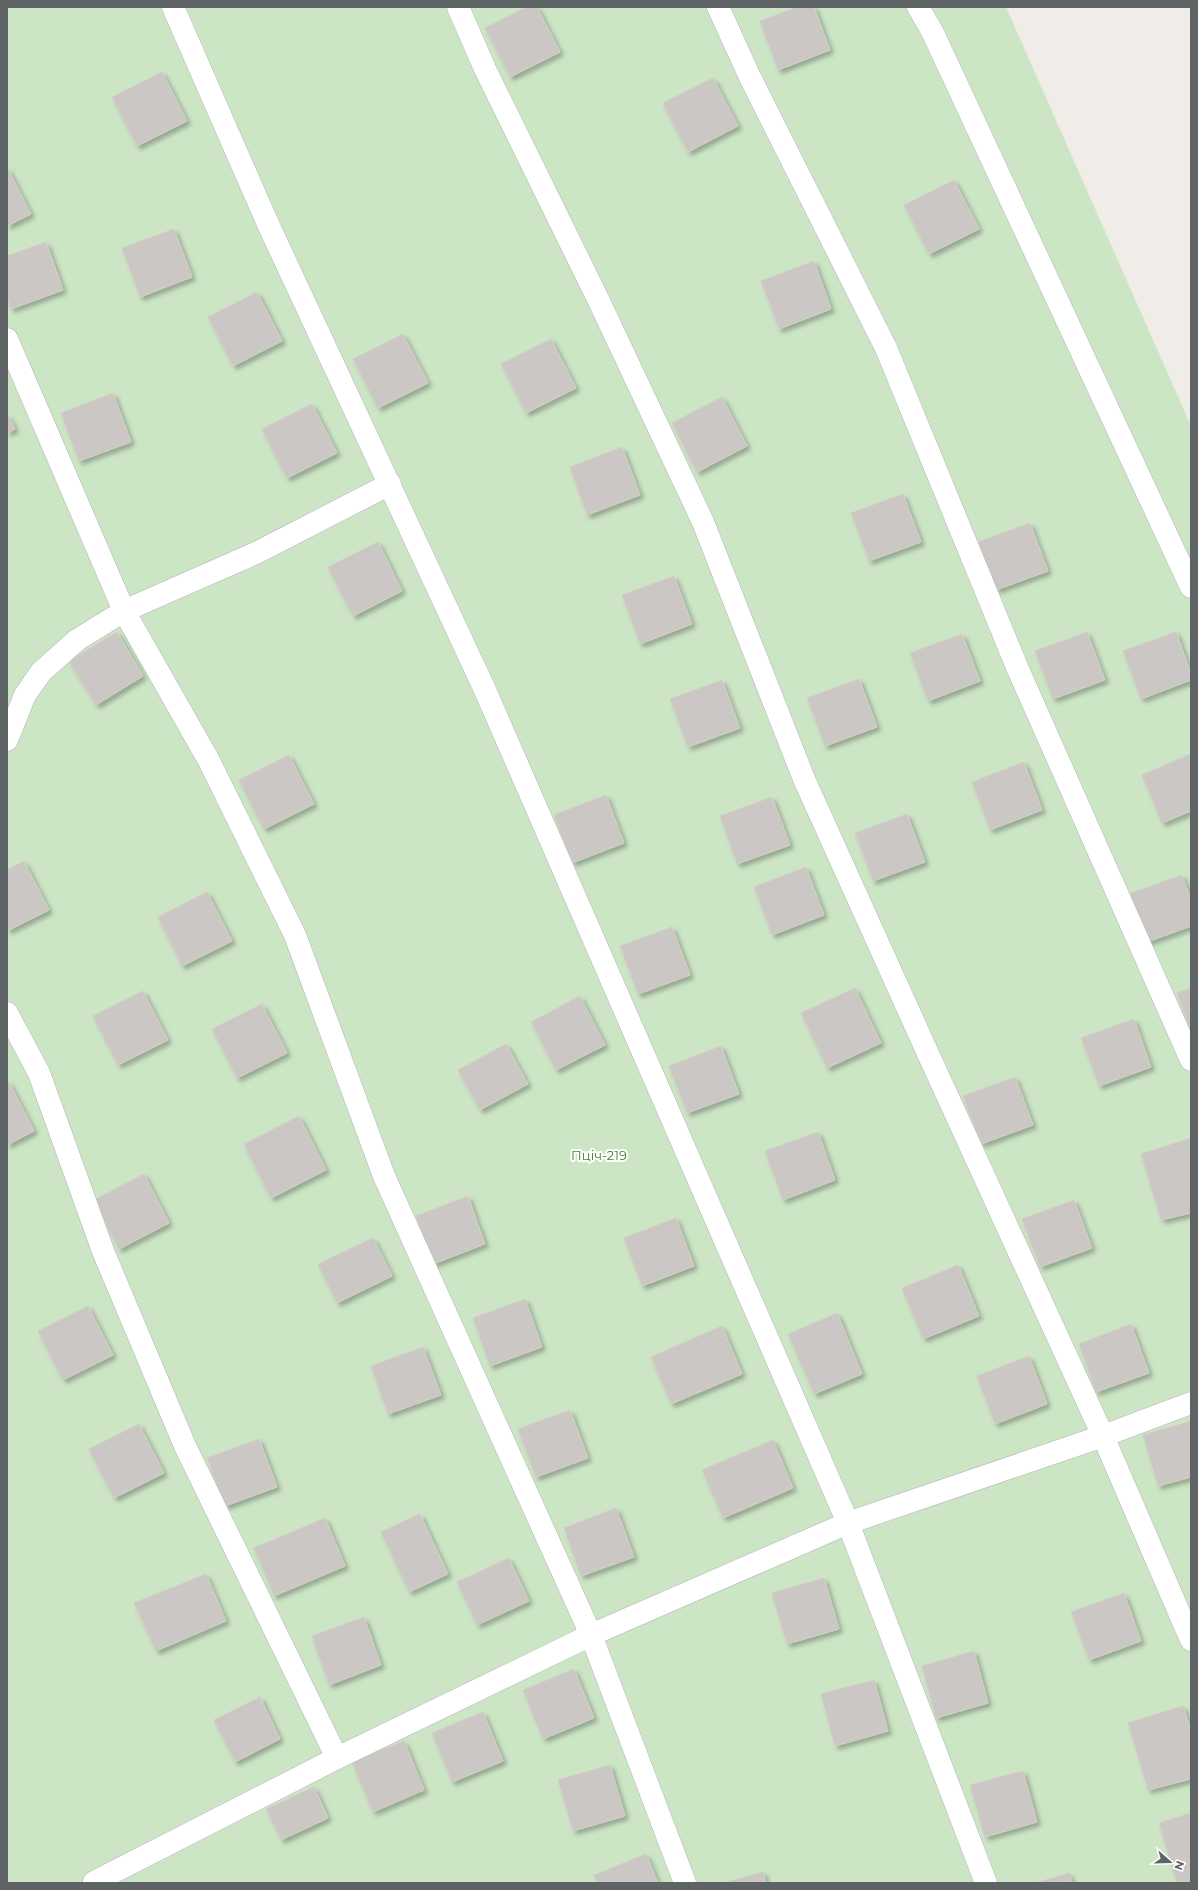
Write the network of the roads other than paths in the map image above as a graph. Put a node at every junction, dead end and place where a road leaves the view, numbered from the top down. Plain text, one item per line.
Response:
1 (172, 7) edge
2 (458, 7) edge
3 (718, 7) edge
4 (918, 7) edge
5 (7, 339) edge
6 (390, 484) junction
7 (1191, 587) edge
8 (124, 612) junction
9 (16, 692) edge
10 (7, 740) edge
11 (7, 1013) edge
12 (1191, 1060) edge
13 (1191, 1404) edge
14 (1103, 1436) junction
15 (848, 1523) junction
16 (591, 1635) junction
17 (1191, 1640) edge
18 (337, 1758) junction
19 (94, 1882) dead end
20 (685, 1883) edge
21 (986, 1883) edge

1 - 6 street
2 - 14 street
3 - 12 street
4 - 7 street
5 - 8 street
6 - 8 street
6 - 15 street
8 - 9 street
8 - 16 street
9 - 10 street
11 - 18 street
13 - 14 street
14 - 15 street
14 - 17 street
15 - 16 street
15 - 21 street
16 - 18 street
16 - 20 street
18 - 19 street

